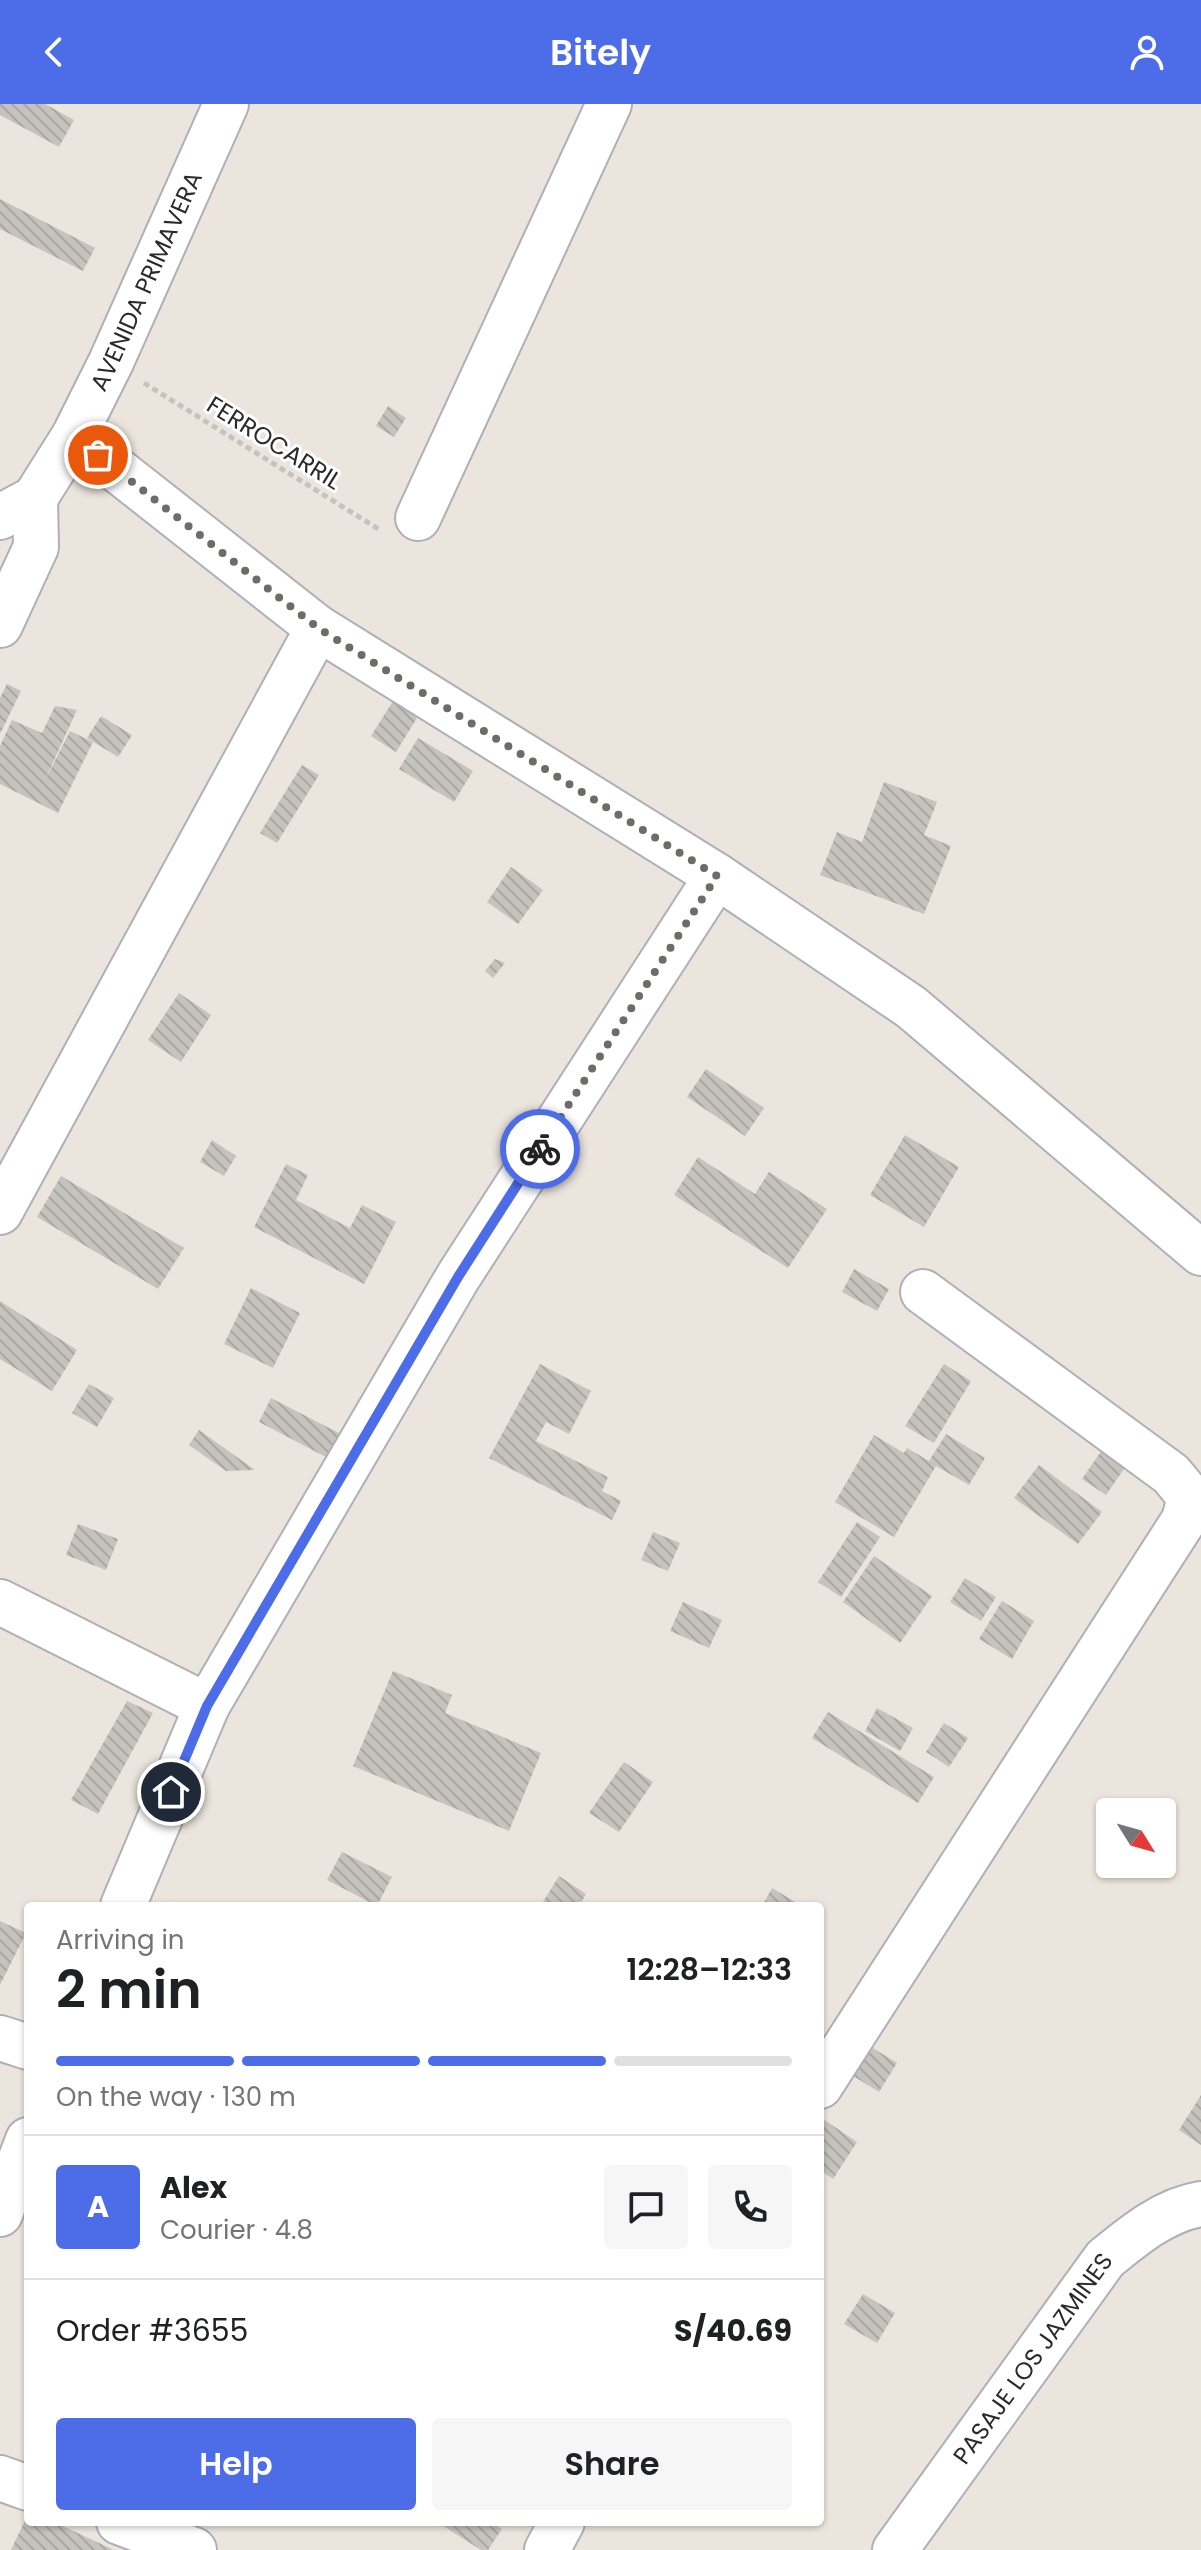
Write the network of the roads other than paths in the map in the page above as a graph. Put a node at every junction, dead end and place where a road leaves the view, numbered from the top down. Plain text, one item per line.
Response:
1 (226, 104) edge
2 (609, 104) edge
3 (74, 436) junction
4 (12, 497) edge
5 (418, 518) road end
6 (0, 625) edge
7 (318, 628) junction
8 (717, 876) junction
9 (0, 1212) edge
10 (1201, 1253) edge
11 (923, 1292) dead end
12 (0, 1602) edge
13 (207, 1706) junction
14 (125, 1902) edge
15 (0, 2038) edge
16 (24, 2046) edge
17 (824, 2080) edge
18 (24, 2151) edge
19 (1201, 2204) edge
20 (0, 2214) edge
21 (0, 2478) edge
22 (24, 2487) edge
23 (130, 2526) edge
24 (560, 2526) edge
25 (194, 2550) edge
26 (547, 2550) edge
27 (895, 2550) edge

1 - 3 street, AVENIDA PRIMAVERA
2 - 5 street
3 - 4 street, AVENIDA PRIMAVERA
3 - 7 street
4 - 6 street, AVENIDA PRIMAVERA
7 - 8 street
7 - 9 street
8 - 10 street
8 - 13 street
11 - 17 street
12 - 13 street
13 - 14 street
15 - 16 street
18 - 20 street
19 - 27 street, PASAJE LOS JAZMINES
21 - 22 street
23 - 25 street
24 - 26 street

